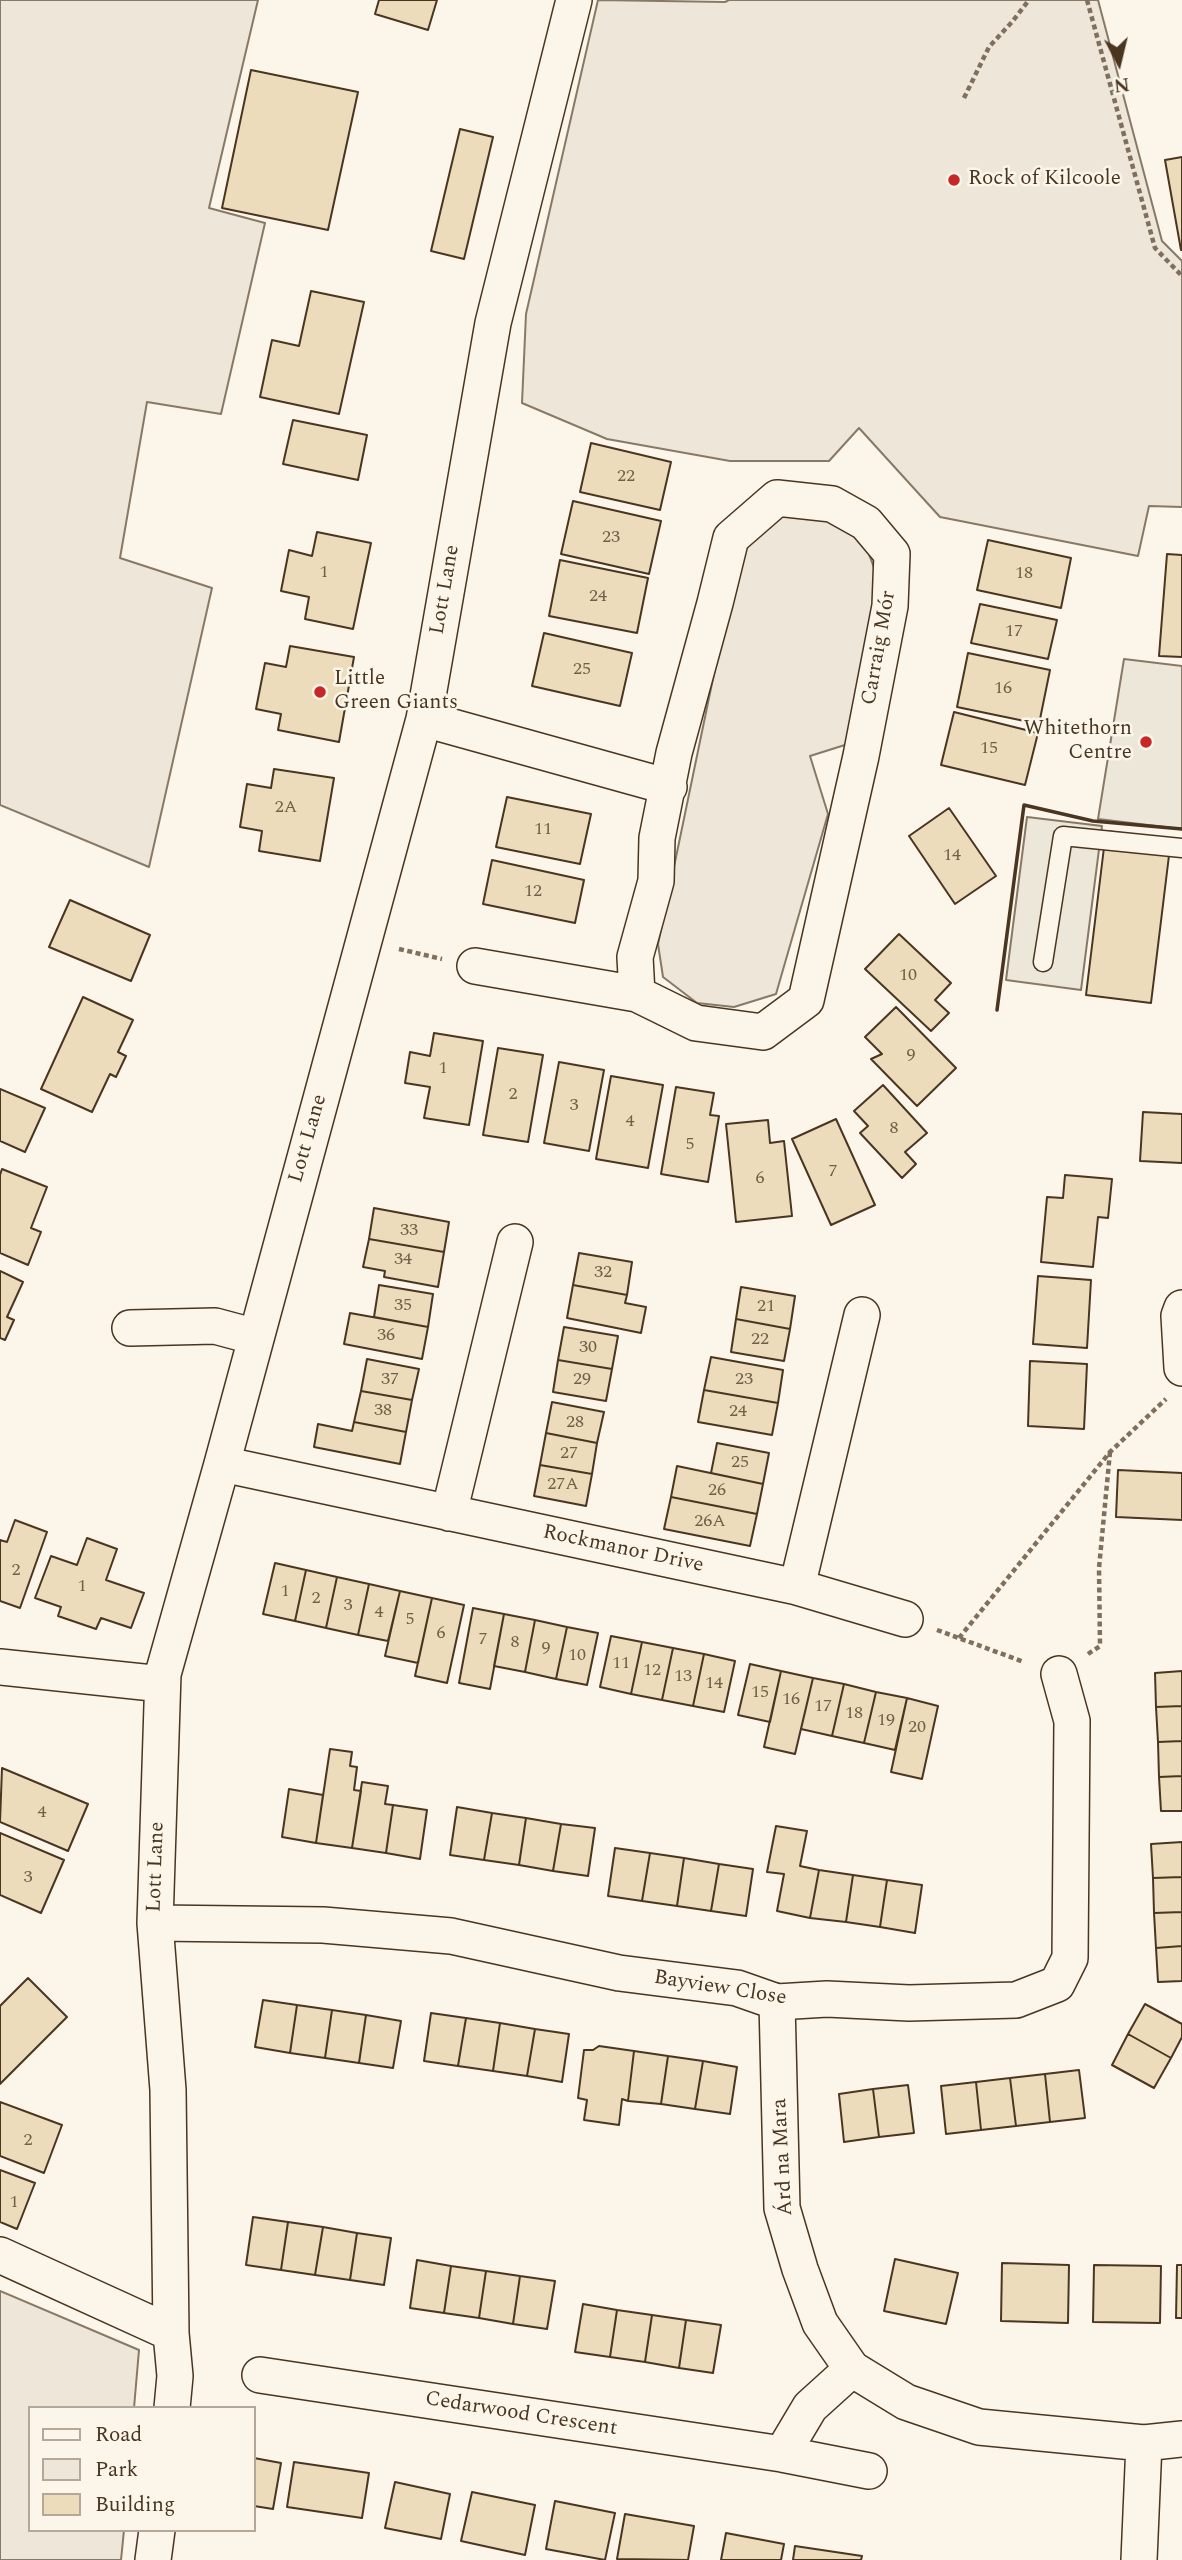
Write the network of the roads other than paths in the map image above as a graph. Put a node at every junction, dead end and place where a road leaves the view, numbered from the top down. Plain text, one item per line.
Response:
1 (574, 0) edge
2 (424, 719) junction
3 (669, 787) junction
4 (1182, 848) edge
5 (1043, 962) dead end
6 (475, 966) road end
7 (637, 994) junction
8 (515, 1242) dead end
9 (1182, 1308) edge
10 (862, 1315) dead end
11 (130, 1328) dead end
12 (256, 1337) junction
13 (1177, 1380) edge
14 (222, 1464) junction
15 (449, 1513) junction
16 (797, 1587) junction
17 (905, 1619) road end
18 (0, 1667) edge
19 (1059, 1674) road end
20 (162, 1684) junction
21 (155, 1923) junction
22 (777, 2002) junction
23 (0, 2255) edge
24 (171, 2333) junction
25 (852, 2369) junction
26 (260, 2375) dead end
27 (172, 2406) edge
28 (1182, 2439) edge
29 (1144, 2442) junction
30 (782, 2454) junction
31 (869, 2471) dead end
32 (157, 2532) edge
33 (153, 2560) edge
34 (1139, 2560) edge

1 - 2 street, Lott Lane
2 - 3 street
2 - 12 street, Lott Lane
3 - 7 street, Carraig Mór
3 - 7 street, Carraig Mór
4 - 5 lane
6 - 7 street, Carraig Mór
8 - 15 street
9 - 13 street
10 - 16 street
11 - 12 street
12 - 14 street, Lott Lane
14 - 15 street, Rockmanor Drive
14 - 20 street, Lott Lane
15 - 16 street, Rockmanor Drive
16 - 17 street, Rockmanor Drive
18 - 20 street
19 - 22 street, Bayview Close
20 - 21 street, Lott Lane
21 - 22 street, Bayview Close
21 - 24 street, Lott Lane
22 - 25 street, Árd na Mara
23 - 24 street
24 - 27 street, Lott Lane
25 - 29 street, Árd na Mara
25 - 30 street
26 - 30 street, Cedarwood Crescent
28 - 29 street, Árd na Mara
29 - 34 street
30 - 31 street, Cedarwood Crescent
32 - 33 street

